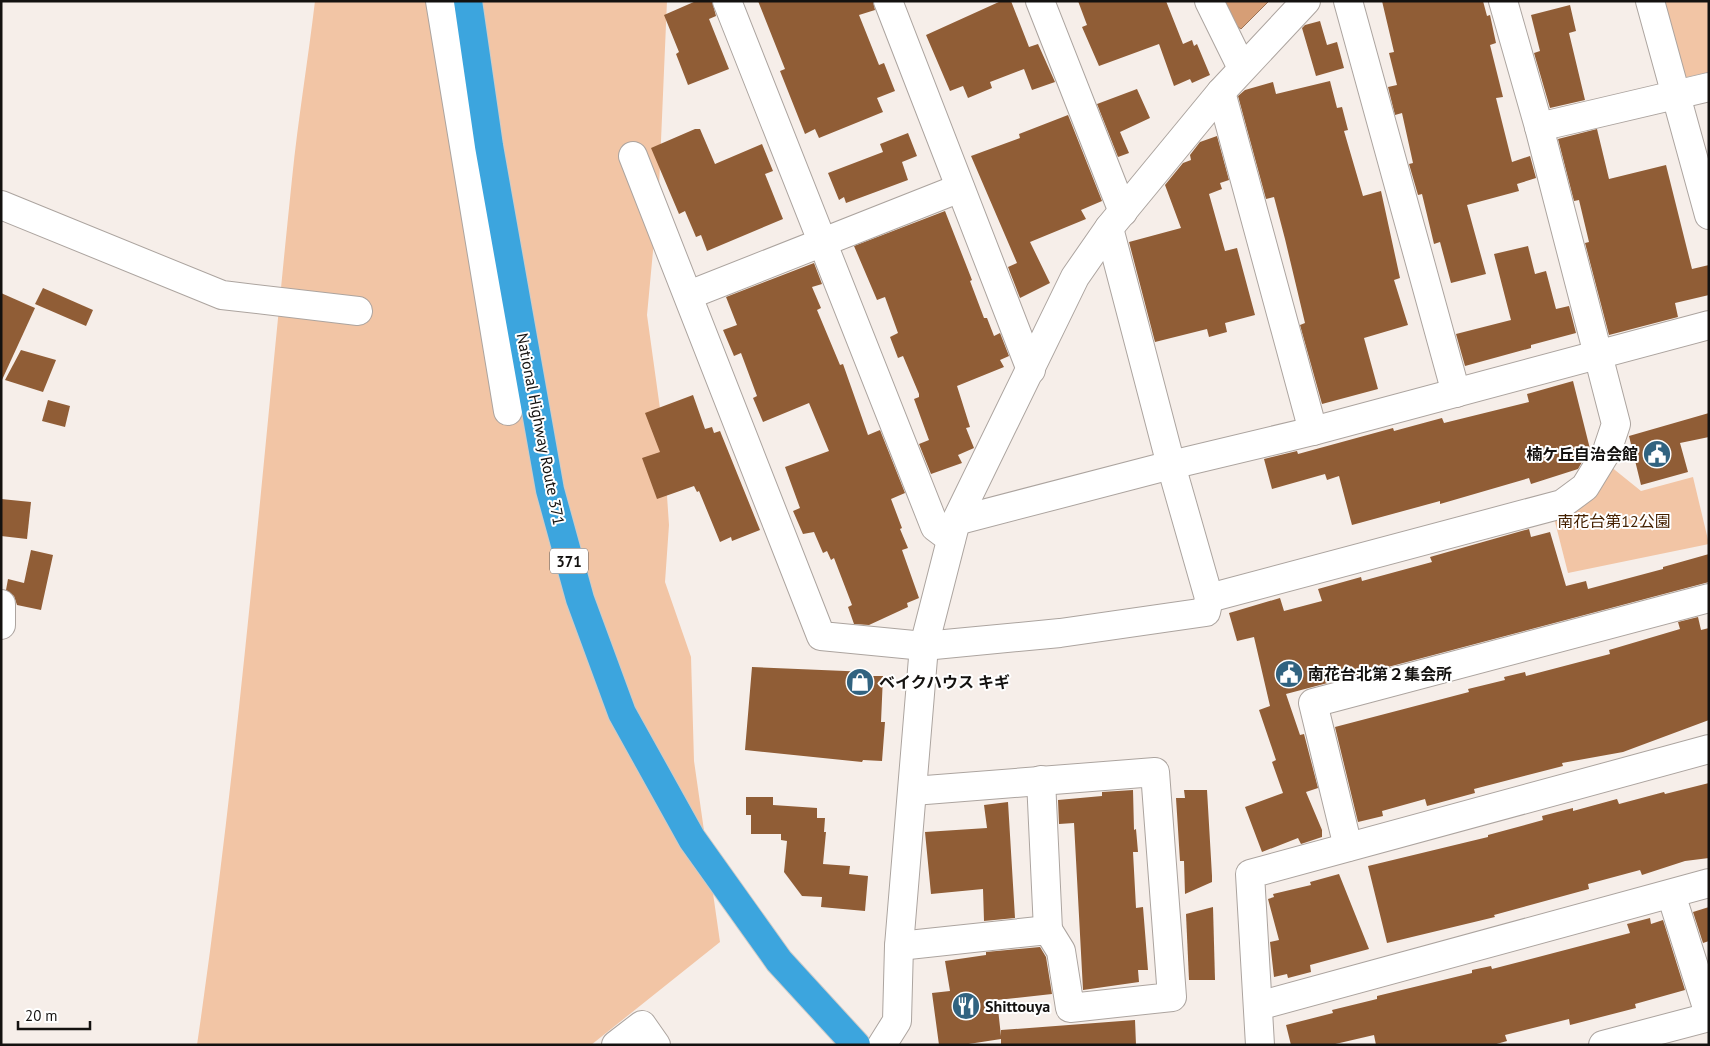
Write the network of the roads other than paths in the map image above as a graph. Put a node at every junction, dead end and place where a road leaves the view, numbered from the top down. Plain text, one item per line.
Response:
1 (440, 1) edge
2 (468, 1) edge
3 (727, 1) edge
4 (888, 1) edge
5 (1040, 1) edge
6 (1209, 1) edge
7 (1306, 1) edge
8 (1348, 1) edge
9 (1503, 1) edge
10 (1650, 1) edge
11 (1242, 68) junction
12 (1709, 87) edge
13 (1221, 92) junction
14 (1676, 96) junction
15 (1539, 128) junction
16 (633, 156) dead end
17 (960, 188) junction
18 (1, 205) edge
19 (1709, 215) edge
20 (1116, 220) junction
21 (823, 241) junction
22 (689, 295) junction
23 (358, 311) dead end
24 (1709, 325) edge
25 (1598, 356) junction
26 (1031, 370) junction
27 (1456, 393) junction
28 (508, 411) dead end
29 (1313, 431) junction
30 (1171, 465) junction
31 (954, 530) junction
32 (1209, 598) junction
33 (1709, 598) edge
34 (1, 604) edge
35 (1, 625) edge
36 (924, 646) junction
37 (1709, 749) edge
38 (1041, 780) junction
39 (913, 792) junction
40 (1348, 847) junction
41 (1709, 884) edge
42 (1671, 894) junction
43 (1048, 930) junction
44 (899, 946) junction
45 (1258, 1006) junction
46 (1709, 1015) edge
47 (616, 1045) edge
48 (656, 1045) edge
49 (856, 1045) edge
50 (882, 1045) edge
51 (1260, 1045) edge
52 (1603, 1045) edge

1 - 28 street
2 - 49 highway, National Highway Route 371 / 371
3 - 21 street
4 - 17 street
5 - 20 street
6 - 11 street
7 - 11 street
8 - 27 street
9 - 15 street
10 - 14 street
11 - 13 street
12 - 14 street
13 - 20 street
13 - 29 street
14 - 15 street
14 - 19 street
15 - 25 street
16 - 22 street
17 - 21 street
17 - 26 street
18 - 23 street
20 - 26 street
20 - 30 street
21 - 22 street
21 - 31 street
22 - 36 street
24 - 25 street
25 - 27 street
25 - 32 street
26 - 31 street
27 - 29 street
29 - 30 street
30 - 31 street
30 - 32 street
31 - 36 street
32 - 36 street
33 - 40 street
34 - 35 street
36 - 39 street
37 - 40 street
38 - 39 street
38 - 43 street
38 - 43 street
39 - 44 street
40 - 45 street
41 - 42 street
42 - 45 street
42 - 46 street
43 - 44 street
44 - 50 street
45 - 51 street
46 - 52 street
47 - 48 street

